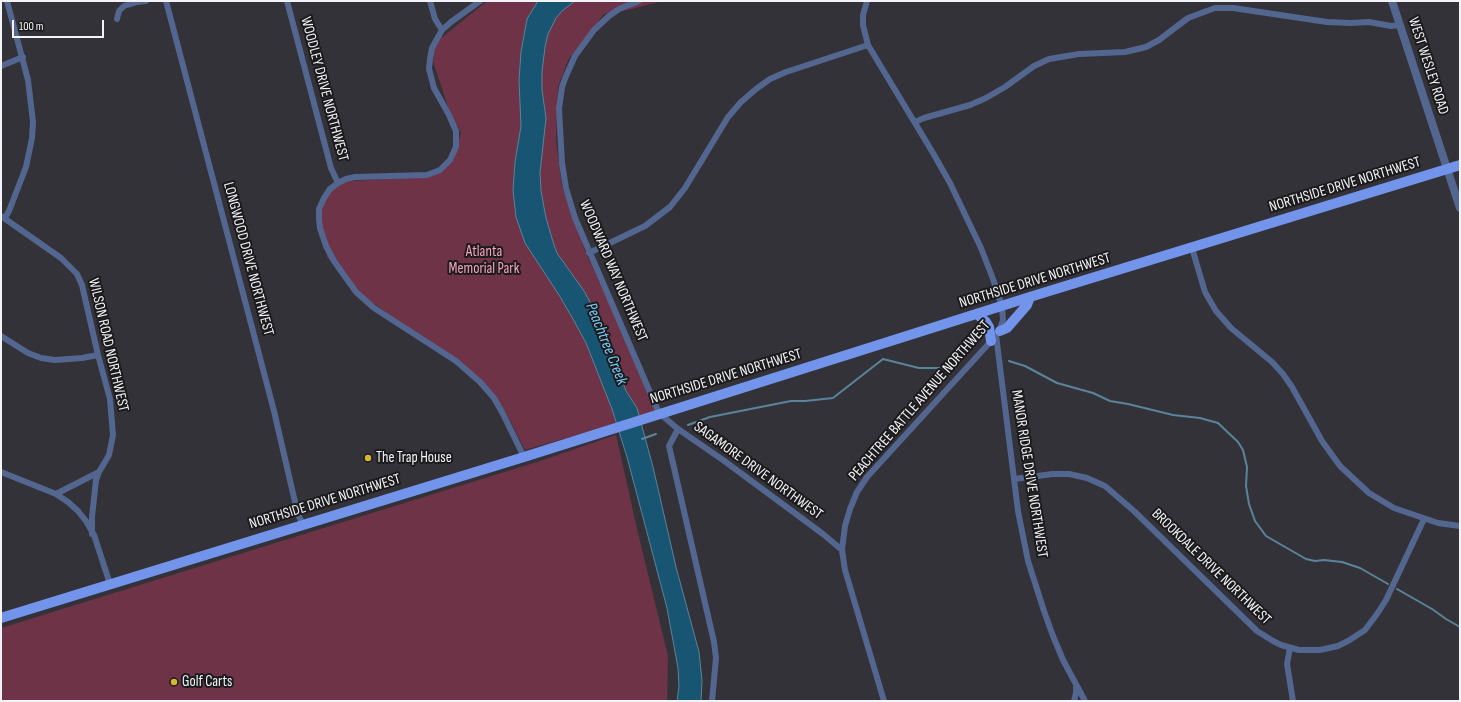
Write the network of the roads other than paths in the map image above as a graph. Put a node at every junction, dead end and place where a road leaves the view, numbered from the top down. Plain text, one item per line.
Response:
1 (7, 1) edge
2 (146, 1) edge
3 (166, 1) edge
4 (287, 1) edge
5 (430, 1) edge
6 (480, 1) edge
7 (639, 1) edge
8 (867, 1) edge
9 (1392, 1) edge
10 (117, 19) dead end
11 (1400, 25) junction
12 (442, 30) junction
13 (868, 45) junction
14 (23, 57) junction
15 (1, 66) edge
16 (915, 122) junction
17 (1460, 165) edge
18 (1448, 169) junction
19 (338, 183) junction
20 (1460, 208) edge
21 (3, 217) edge
22 (1192, 248) junction
23 (589, 253) junction
24 (1030, 297) junction
25 (1002, 306) junction
26 (977, 314) junction
27 (1, 336) edge
28 (995, 336) junction
29 (98, 355) junction
30 (659, 413) junction
31 (678, 429) junction
32 (524, 457) junction
33 (1, 472) edge
34 (99, 472) junction
35 (1014, 479) junction
36 (56, 494) junction
37 (1424, 519) junction
38 (303, 524) junction
39 (1460, 526) edge
40 (92, 534) junction
41 (842, 550) junction
42 (110, 584) junction
43 (1, 618) edge
44 (1290, 648) junction
45 (1076, 685) junction
46 (712, 701) edge
47 (884, 701) edge
48 (1074, 701) edge
49 (1085, 701) edge
50 (1293, 701) edge

1 - 14 street, WILSON ROAD NORTHWEST
2 - 10 street
3 - 38 street, LONGWOOD DRIVE NORTHWEST
4 - 19 street, WOODLEY DRIVE NORTHWEST
5 - 12 street
6 - 12 street
7 - 23 street, WOODWARD WAY NORTHWEST
8 - 13 street, PEACHTREE BATTLE AVENUE NORTHWEST
9 - 11 street, WEST WESLEY ROAD
11 - 16 street
11 - 18 street, WEST WESLEY ROAD
12 - 19 street
13 - 16 street, PEACHTREE BATTLE AVENUE NORTHWEST
13 - 23 street
14 - 15 street
14 - 21 street, WILSON ROAD NORTHWEST
16 - 25 street, PEACHTREE BATTLE AVENUE NORTHWEST
17 - 18 main road, NORTHSIDE DRIVE NORTHWEST
18 - 20 street, WEST WESLEY ROAD
18 - 22 main road, NORTHSIDE DRIVE NORTHWEST
19 - 32 street
21 - 29 street, WILSON ROAD NORTHWEST
22 - 24 main road, NORTHSIDE DRIVE NORTHWEST
22 - 37 street
23 - 30 street, WOODWARD WAY NORTHWEST
24 - 25 main road, NORTHSIDE DRIVE NORTHWEST
24 - 28 main road
25 - 26 main road, NORTHSIDE DRIVE NORTHWEST
25 - 28 street, PEACHTREE BATTLE AVENUE NORTHWEST
26 - 28 main road
26 - 30 main road, NORTHSIDE DRIVE NORTHWEST
27 - 29 street
28 - 35 street, MANOR RIDGE DRIVE NORTHWEST
28 - 41 street, PEACHTREE BATTLE AVENUE NORTHWEST
29 - 34 street, WILSON ROAD NORTHWEST
30 - 31 street, SAGAMORE DRIVE NORTHWEST
30 - 32 main road, NORTHSIDE DRIVE NORTHWEST
31 - 41 street, SAGAMORE DRIVE NORTHWEST
31 - 46 street
32 - 38 main road, NORTHSIDE DRIVE NORTHWEST
33 - 36 street
34 - 36 street, WILSON ROAD NORTHWEST
34 - 40 street, WILSON ROAD NORTHWEST
35 - 44 street, BROOKDALE DRIVE NORTHWEST
35 - 45 street, MANOR RIDGE DRIVE NORTHWEST
36 - 40 street
37 - 39 street
37 - 44 street, BROOKDALE DRIVE NORTHWEST
38 - 42 main road, NORTHSIDE DRIVE NORTHWEST
40 - 42 street
41 - 47 street, PEACHTREE BATTLE AVENUE NORTHWEST
42 - 43 main road, NORTHSIDE DRIVE NORTHWEST
44 - 50 street
45 - 48 street
45 - 49 street, MANOR RIDGE DRIVE NORTHWEST

